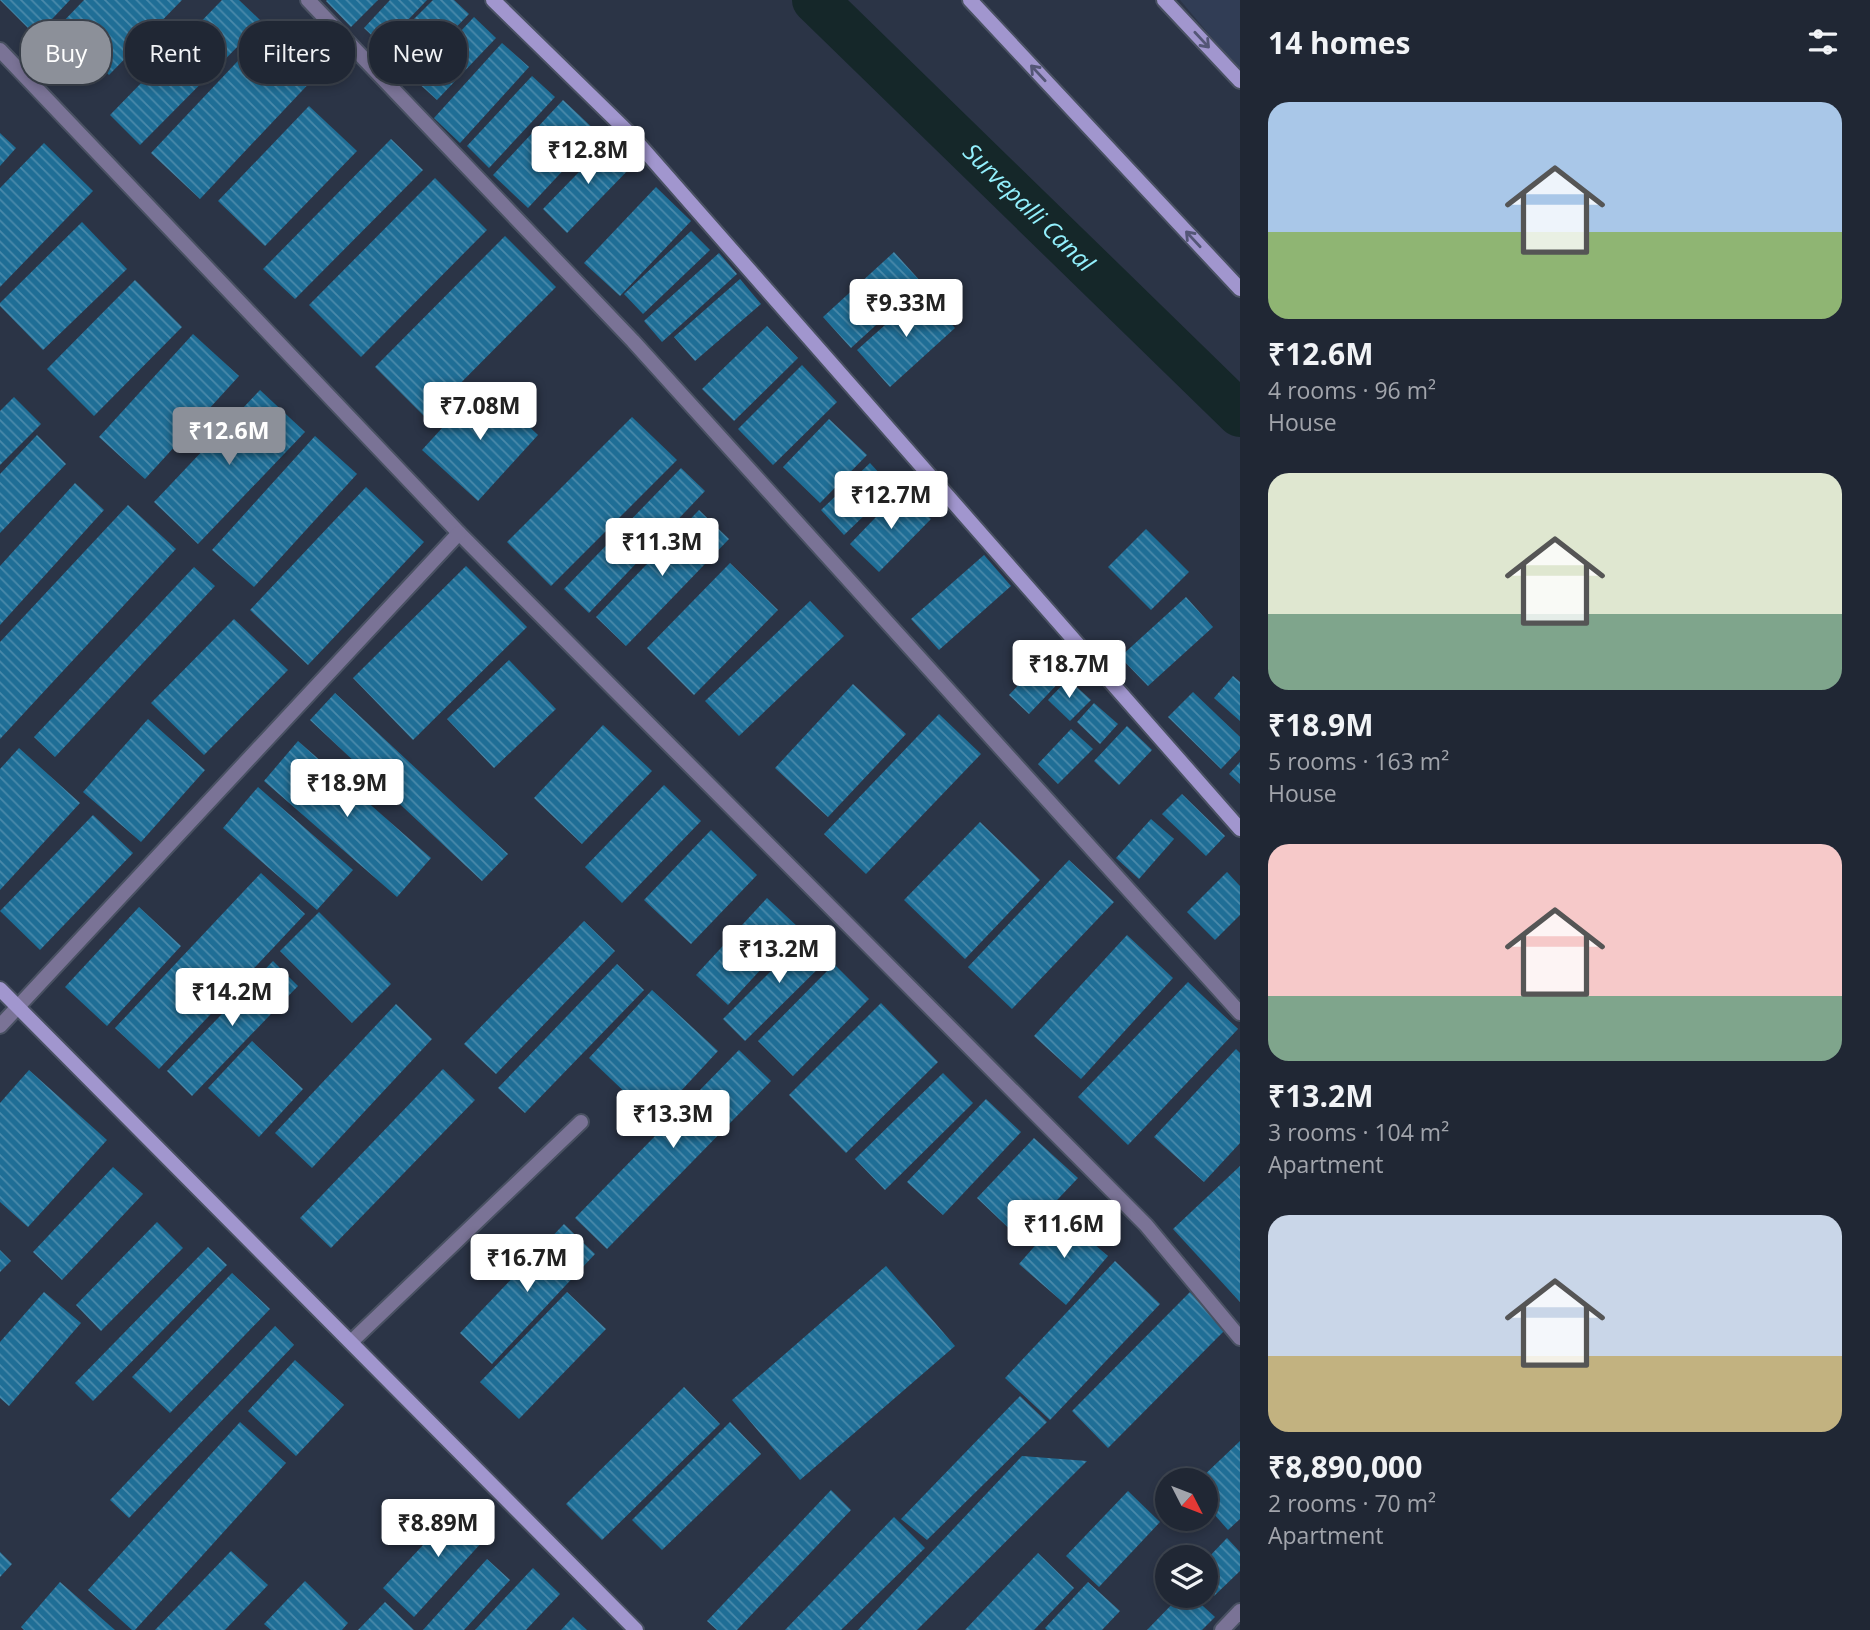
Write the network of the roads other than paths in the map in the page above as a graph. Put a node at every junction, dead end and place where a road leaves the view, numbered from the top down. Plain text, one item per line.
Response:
1 (308, 0) edge
2 (493, 0) edge
3 (970, 0) edge
4 (1164, 0) edge
5 (0, 50) edge
6 (1240, 81) edge
7 (1240, 289) edge
8 (459, 533) junction
9 (1240, 829) edge
10 (0, 989) edge
11 (18, 1007) junction
12 (1240, 1013) edge
13 (0, 1026) edge
14 (581, 1122) dead end
15 (1240, 1338) edge
16 (351, 1342) junction
17 (1240, 1611) edge
18 (636, 1630) edge
19 (1222, 1630) edge

1 - 12 street
2 - 9 street
7 -> 3 street
4 -> 6 street
5 - 8 street
8 - 11 street
8 - 15 street
10 - 11 street
11 - 13 street
11 - 16 street
14 - 16 street
16 - 18 street
17 - 19 street

